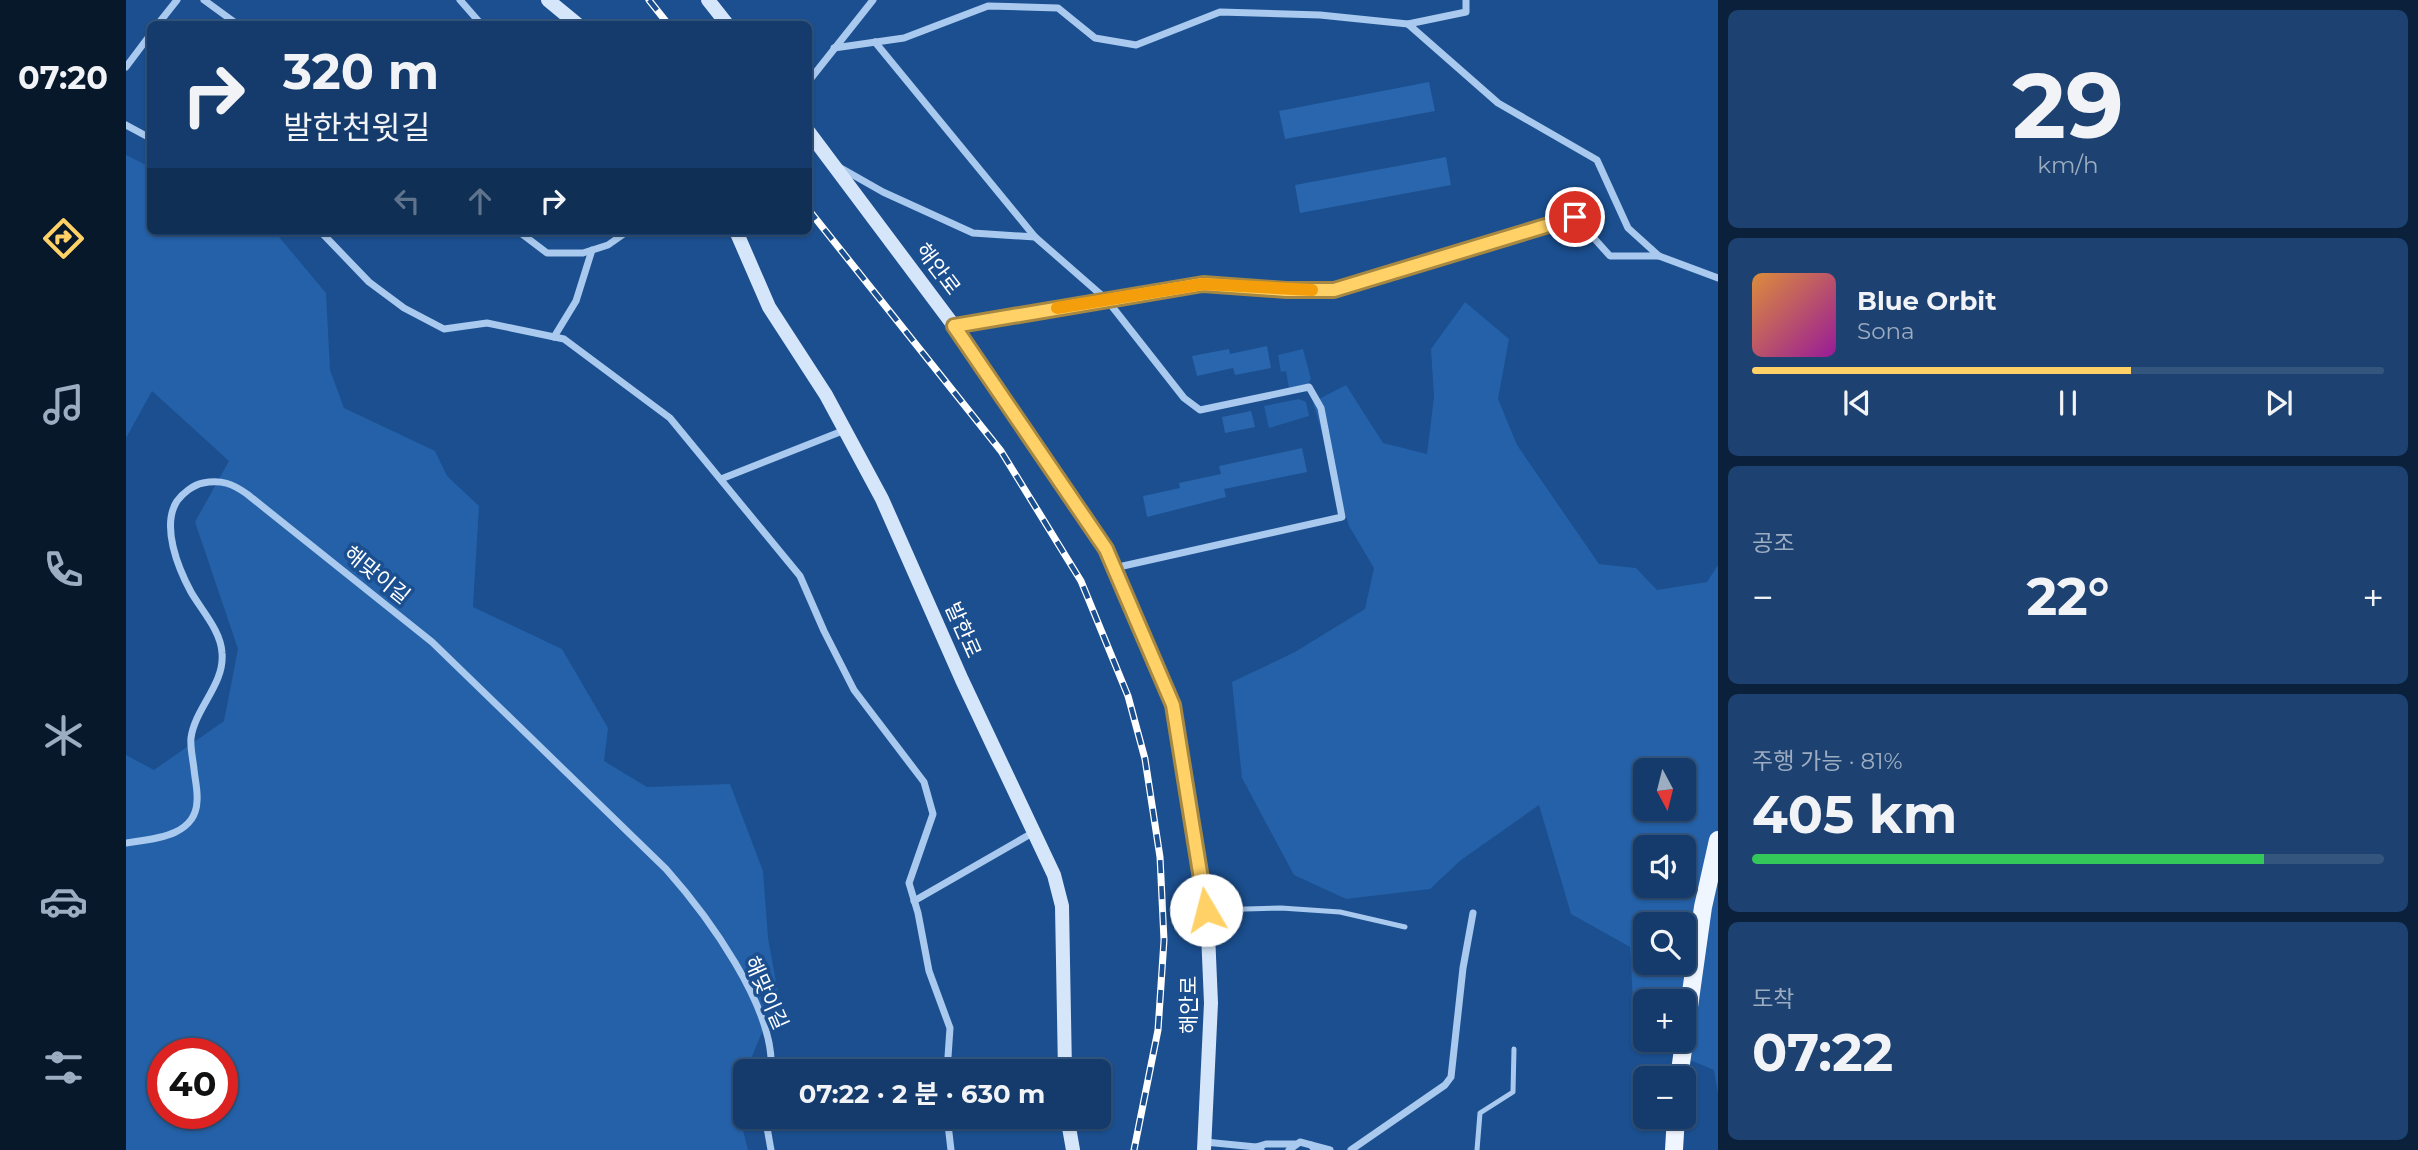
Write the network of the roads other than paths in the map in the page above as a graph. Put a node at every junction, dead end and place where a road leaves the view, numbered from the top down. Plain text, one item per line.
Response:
1 (177, 0) edge
2 (204, 0) edge
3 (460, 0) edge
4 (548, 0) edge
5 (708, 0) edge
6 (873, 0) edge
7 (1466, 0) edge
8 (160, 21) edge
9 (233, 21) edge
10 (478, 21) edge
11 (573, 21) edge
12 (725, 21) edge
13 (1408, 24) junction
14 (147, 39) edge
15 (875, 42) junction
16 (834, 48) junction
17 (126, 67) edge
18 (812, 77) edge
19 (126, 125) edge
20 (147, 136) edge
21 (812, 136) edge
22 (832, 163) junction
23 (324, 235) edge
24 (523, 235) edge
25 (623, 235) edge
26 (738, 235) edge
27 (1035, 237) junction
28 (592, 250) junction
29 (1659, 256) junction
30 (1718, 278) edge
31 (1107, 300) junction
32 (954, 326) junction
33 (554, 337) junction
34 (845, 430) junction
35 (721, 480) junction
36 (1112, 568) junction
37 (1034, 832) junction
38 (1718, 840) edge
39 (126, 843) edge
40 (915, 901) junction
41 (1206, 910) junction
42 (1473, 914) dead end
43 (1405, 927) dead end
44 (1514, 1049) dead end
45 (771, 1059) edge
46 (948, 1059) edge
47 (1065, 1059) edge
48 (1681, 1066) edge
49 (767, 1129) edge
50 (949, 1129) edge
51 (1069, 1129) edge
52 (1675, 1129) edge
53 (1204, 1146) edge
54 (1292, 1147) edge
55 (1313, 1148) edge
56 (1258, 1149) edge
57 (771, 1150) edge
58 (951, 1150) edge
59 (1073, 1150) edge
60 (1331, 1150) edge
61 (1351, 1150) edge
62 (1477, 1150) edge
63 (1674, 1150) edge

1 - 8 street
2 - 9 street
3 - 10 street
4 - 11 street
5 - 12 street
6 - 16 street
7 - 13 street
13 - 15 street
13 - 29 street
14 - 17 street
15 - 16 street
15 - 27 street
16 - 18 street
19 - 20 street
21 - 22 street, 해안로
22 - 27 street
22 - 32 street, 해안로
23 - 33 street
24 - 28 street
25 - 28 street
26 - 34 street, 발한로
27 - 31 street
28 - 33 street
29 - 30 street
29 - 31 street
31 - 32 street
31 - 36 street
32 - 36 street, 해안로
33 - 35 street
34 - 35 street
34 - 37 street, 발한로
35 - 40 street
36 - 41 street, 해안로
37 - 40 street
37 - 47 street, 발한로
38 - 48 main road
39 - 45 street, 해맞이길
40 - 46 street
41 - 43 lane
41 - 53 street, 해안로
42 - 61 street
44 - 62 lane
49 - 57 street
50 - 58 street
51 - 59 street
52 - 63 main road
53 - 56 street
54 - 55 street
54 - 56 street
55 - 60 street

